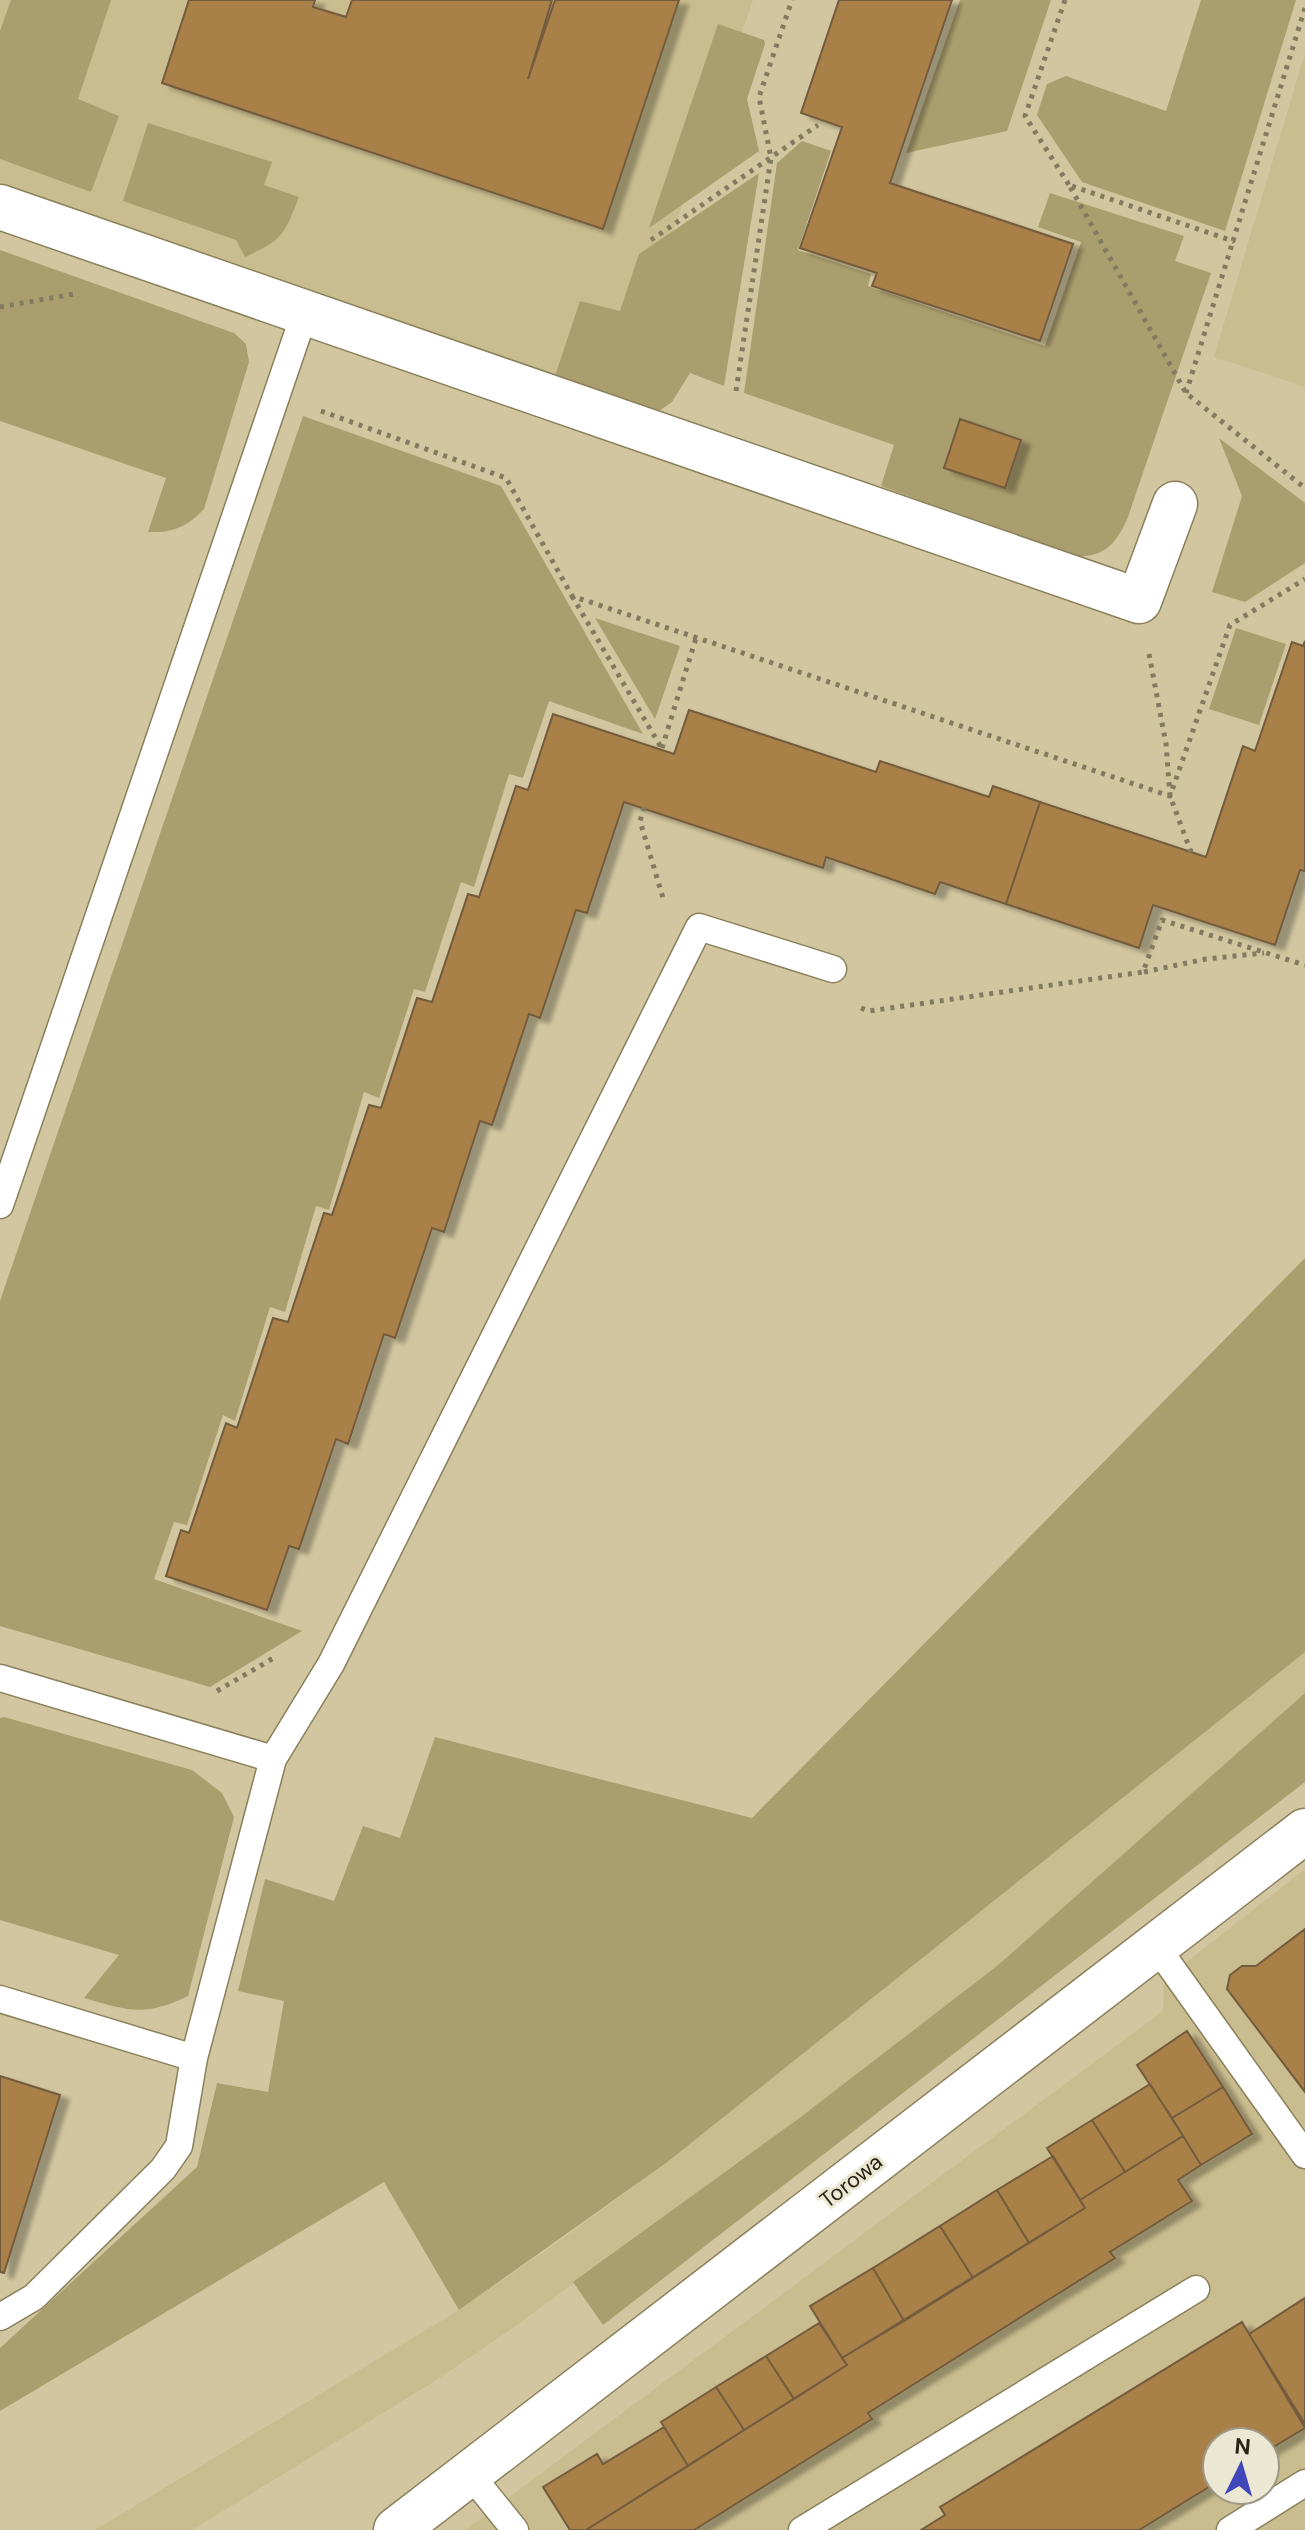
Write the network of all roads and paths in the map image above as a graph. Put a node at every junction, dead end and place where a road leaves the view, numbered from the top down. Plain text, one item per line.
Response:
1 (792, 0) edge
2 (1065, 0) edge
3 (1305, 8) edge
4 (818, 125) dead end
5 (771, 158) junction
6 (1069, 185) junction
7 (0, 207) edge
8 (651, 240) dead end
9 (1233, 241) junction
10 (79, 293) dead end
11 (0, 307) edge
12 (305, 312) junction
13 (736, 391) dead end
14 (1186, 393) junction
15 (309, 407) dead end
16 (1305, 488) edge
17 (1175, 504) dead end
18 (1305, 579) edge
19 (572, 596) junction
20 (1139, 601) junction
21 (696, 638) junction
22 (1170, 796) junction
23 (644, 807) dead end
24 (1191, 852) dead end
25 (665, 905) dead end
26 (1266, 953) junction
27 (1305, 965) edge
28 (833, 969) dead end
29 (1143, 972) junction
30 (857, 1007) dead end
31 (0, 1205) edge
32 (280, 1655) dead end
33 (0, 1678) edge
34 (204, 1694) dead end
35 (273, 1759) junction
36 (1305, 1831) edge
37 (1156, 1946) junction
38 (0, 1999) edge
39 (194, 2058) junction
40 (1305, 2155) edge
41 (1196, 2289) dead end
42 (0, 2317) edge
43 (470, 2474) junction
44 (1305, 2483) edge
45 (396, 2530) edge
46 (515, 2530) edge
47 (802, 2530) edge
48 (1230, 2530) edge

1 - 5 path
2 - 6 path
3 - 9 path
4 - 5 path
5 - 8 path
5 - 13 path
6 - 9 path
6 - 14 path
7 - 12 street
9 - 14 path
10 - 11 path
12 - 20 street
12 - 31 lane
14 - 16 path
15 - 19 path
17 - 20 street
18 - 22 path
19 - 21 path
19 - 21 path
20 - 22 path
21 - 22 path
22 - 24 path
23 - 25 path
26 - 27 path
26 - 29 path
26 - 29 path
28 - 35 lane
29 - 30 path
32 - 34 path
33 - 35 lane
35 - 39 lane
36 - 37 street, Torowa
37 - 40 lane
37 - 43 street, Torowa
38 - 39 lane
39 - 42 lane
41 - 47 lane
43 - 45 street, Torowa
43 - 46 lane
44 - 48 lane

